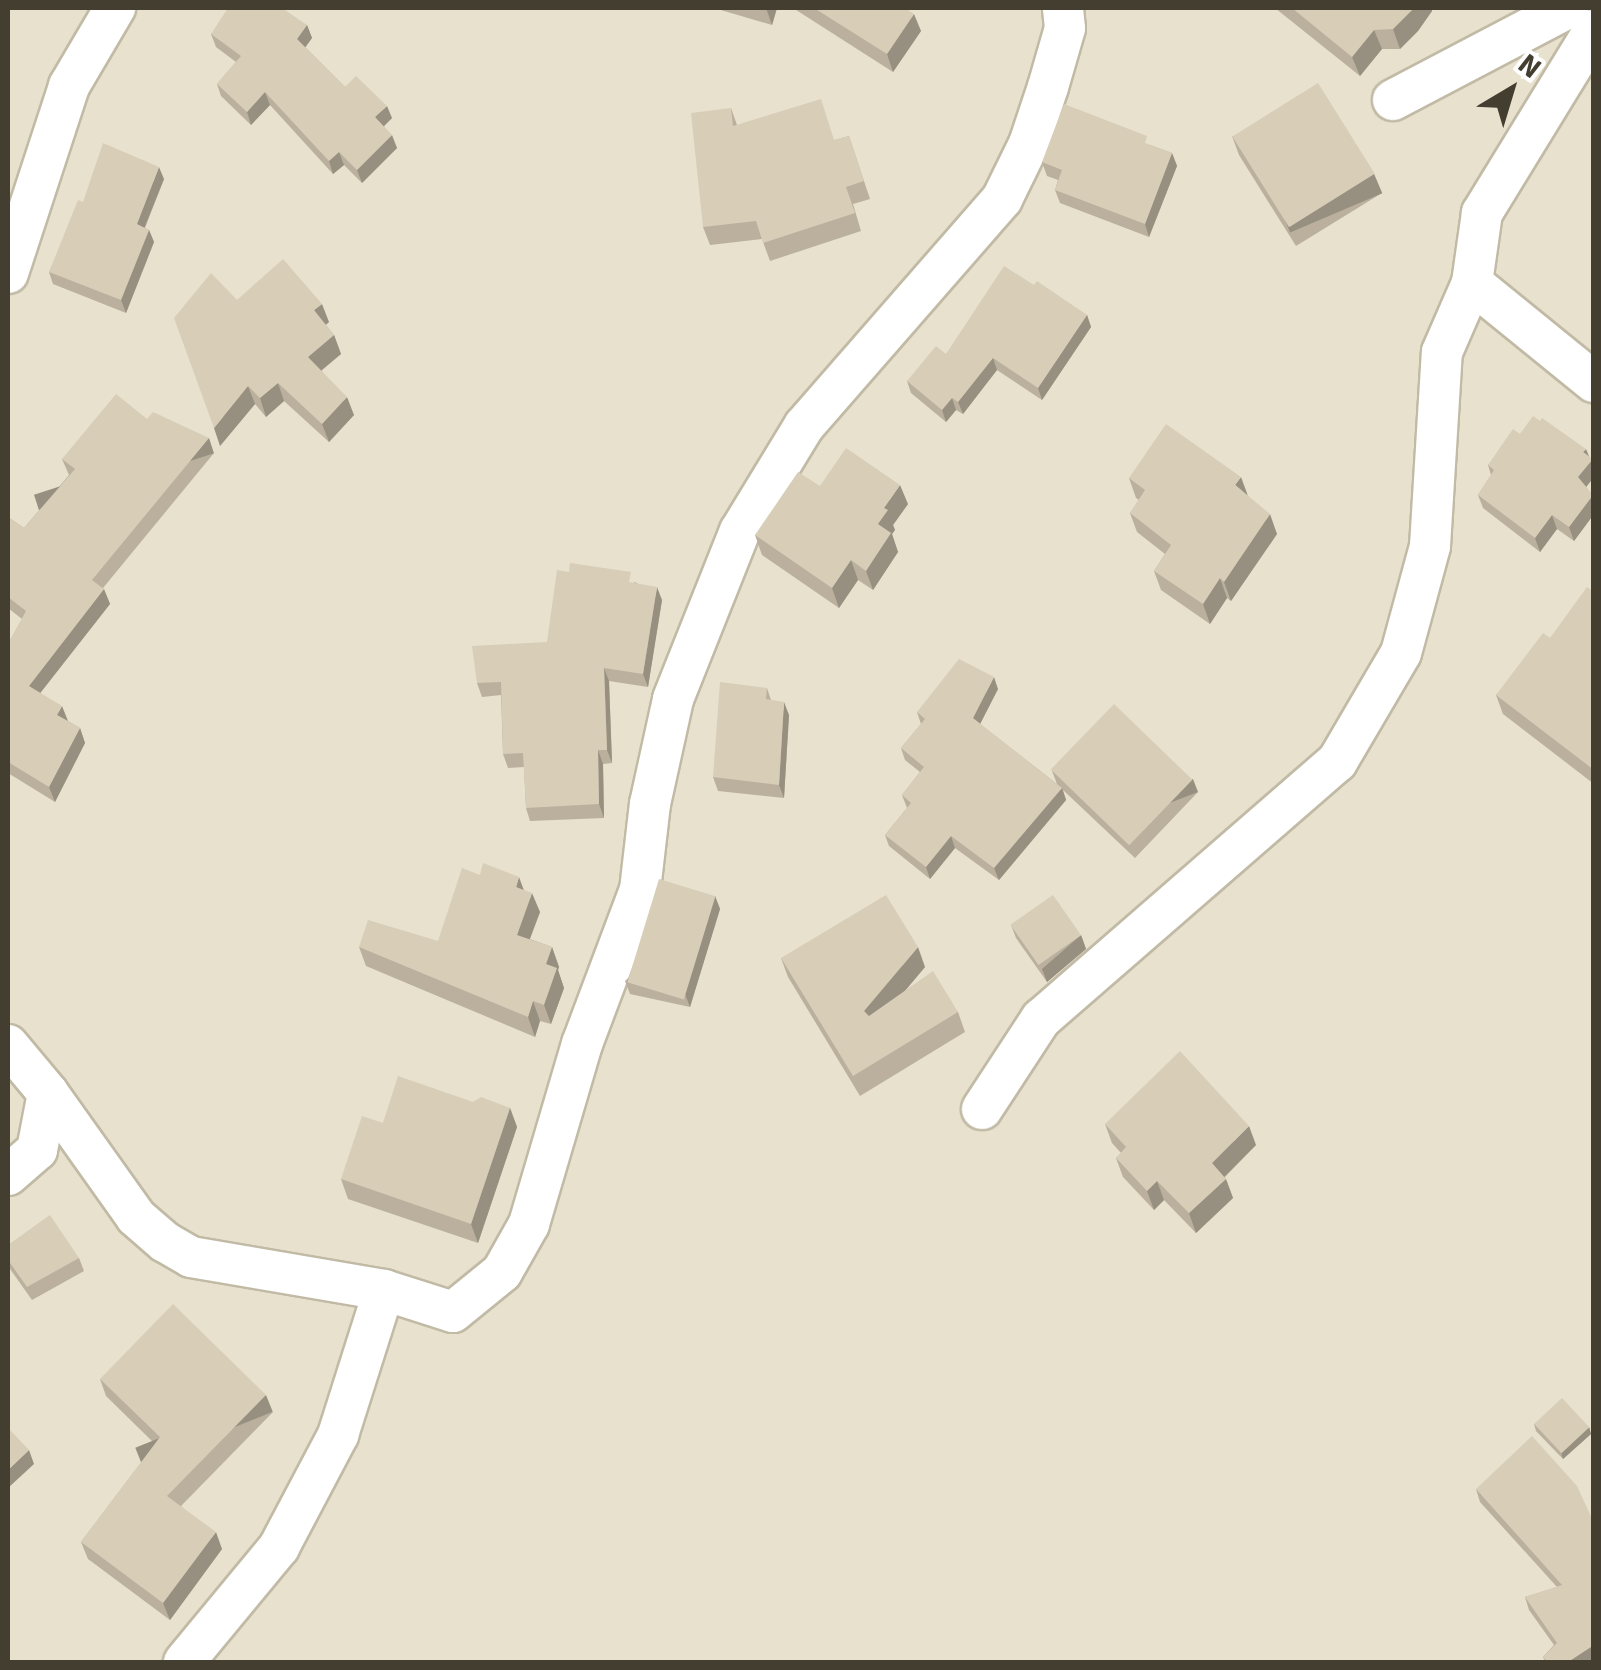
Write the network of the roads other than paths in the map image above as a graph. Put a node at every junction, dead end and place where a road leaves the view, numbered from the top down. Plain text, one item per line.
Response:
1 (115, 8) edge
2 (1063, 8) edge
3 (1568, 8) edge
4 (1594, 30) edge
5 (1394, 100) dead end
6 (19, 199) edge
7 (8, 273) edge
8 (1472, 283) junction
9 (1594, 382) edge
10 (8, 1045) edge
11 (48, 1093) junction
12 (982, 1108) dead end
13 (8, 1175) edge
14 (384, 1290) junction
15 (184, 1662) edge

1 - 6 street
2 - 14 street
3 - 5 street
4 - 8 street
6 - 7 street
8 - 9 street
8 - 12 street
10 - 11 street
11 - 13 street
11 - 14 street
14 - 15 street

